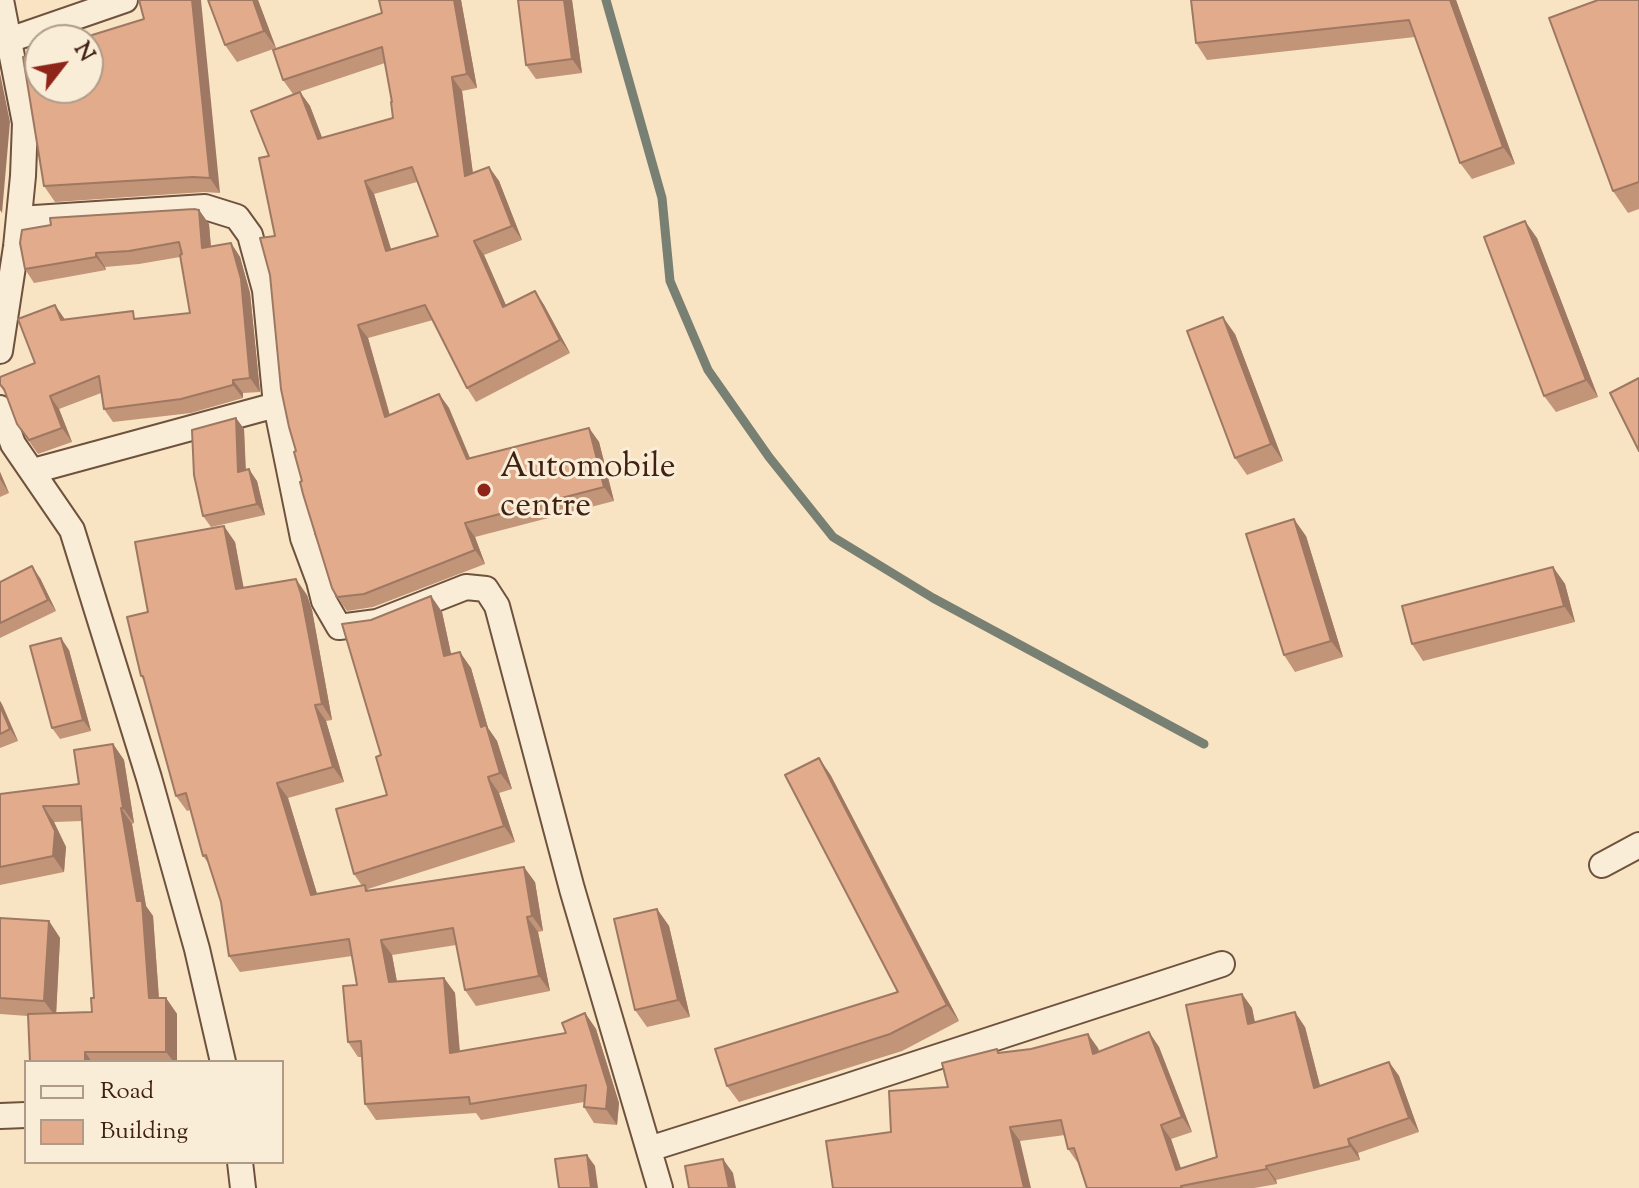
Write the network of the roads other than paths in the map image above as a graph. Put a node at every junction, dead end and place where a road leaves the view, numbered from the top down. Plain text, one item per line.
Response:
1 (1, 0) edge
2 (125, 0) edge
3 (9, 40) junction
4 (19, 219) junction
5 (0, 351) edge
6 (276, 405) junction
7 (0, 408) edge
8 (33, 471) junction
9 (1639, 845) edge
10 (1602, 865) dead end
11 (1222, 964) dead end
12 (223, 1060) edge
13 (24, 1115) edge
14 (0, 1116) edge
15 (649, 1149) junction
16 (240, 1164) edge
17 (243, 1188) edge
18 (660, 1188) edge

1 - 3 street
2 - 3 street
3 - 4 street
4 - 5 street
4 - 6 street
6 - 8 street
6 - 15 street
7 - 8 street
8 - 12 street
9 - 10 street
11 - 15 street
13 - 14 street
15 - 18 street
16 - 17 street

